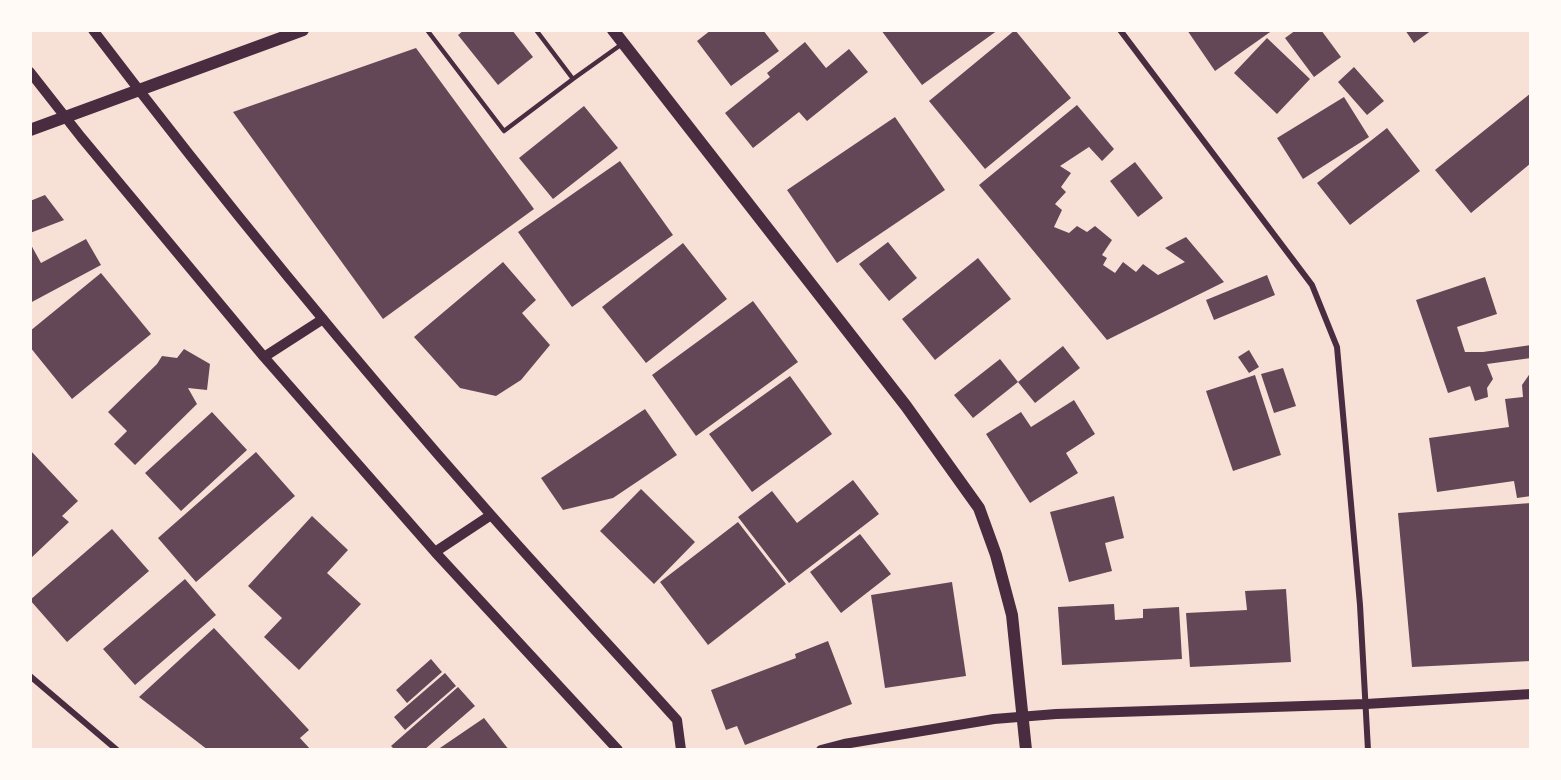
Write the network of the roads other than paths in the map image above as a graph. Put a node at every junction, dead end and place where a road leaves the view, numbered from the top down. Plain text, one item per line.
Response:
1 (93, 30) edge
2 (303, 30) edge
3 (427, 30) edge
4 (536, 30) edge
5 (613, 30) edge
6 (1120, 30) edge
7 (623, 43) junction
8 (30, 72) edge
9 (573, 78) junction
10 (140, 90) junction
11 (66, 118) junction
12 (30, 130) edge
13 (323, 319) junction
14 (264, 357) junction
15 (491, 515) junction
16 (435, 552) junction
17 (30, 676) edge
18 (1531, 694) edge
19 (1366, 704) junction
20 (1023, 717) junction
21 (844, 747) edge
22 (117, 750) edge
23 (618, 750) edge
24 (681, 750) edge
25 (821, 750) edge
26 (1026, 750) edge
27 (1368, 750) edge

1 - 10 street
2 - 10 main road
3 - 9 lane
4 - 9 lane
5 - 7 main road
6 - 19 street
7 - 9 lane
7 - 20 main road
8 - 11 street
10 - 11 main road
10 - 13 street
11 - 12 main road
11 - 14 street
13 - 14 street
13 - 15 street
14 - 16 street
15 - 16 street
15 - 24 street
16 - 23 street
17 - 22 street
18 - 19 street
19 - 20 street
19 - 27 street
20 - 21 street
20 - 26 main road
21 - 25 street

